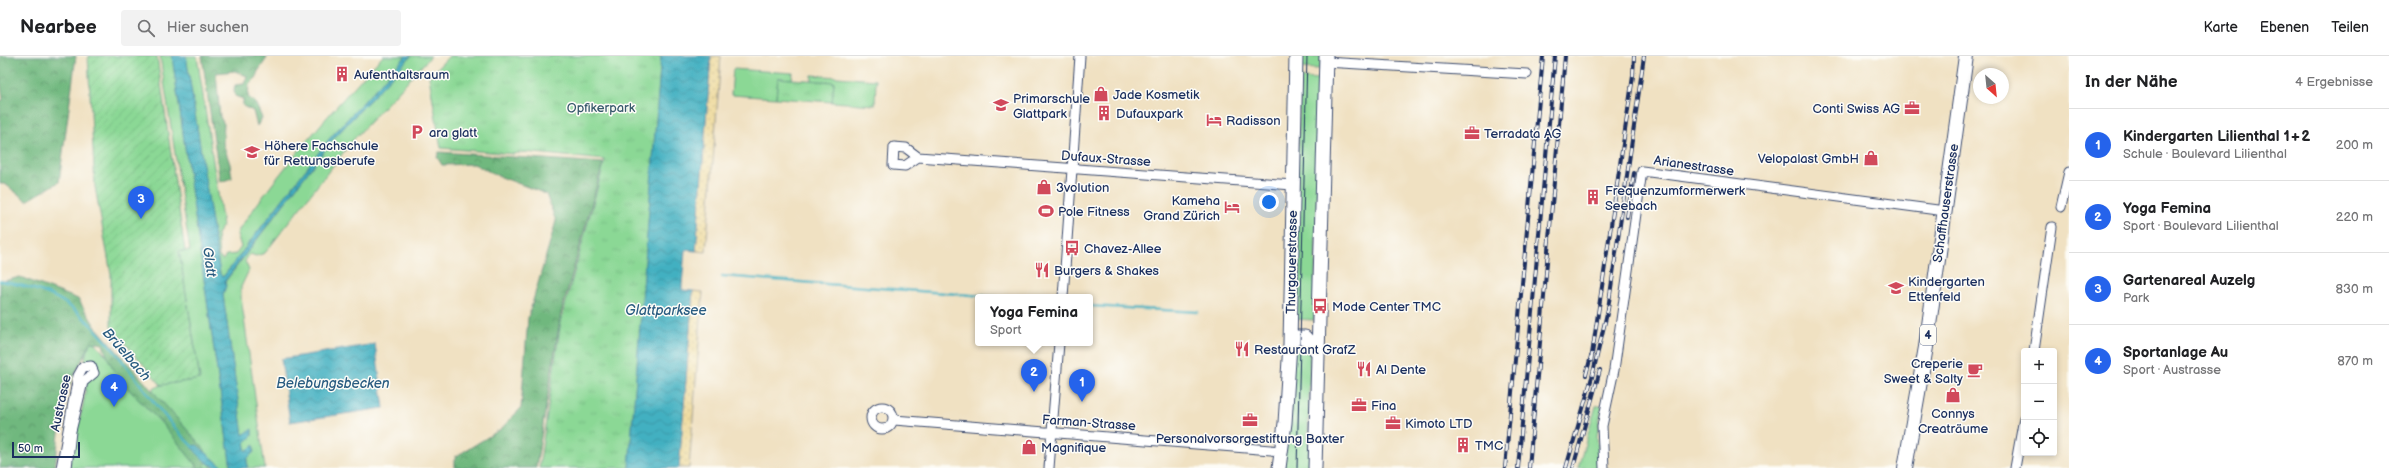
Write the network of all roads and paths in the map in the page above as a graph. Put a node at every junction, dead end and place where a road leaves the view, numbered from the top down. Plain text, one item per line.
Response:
1 (1080, 56) edge
2 (1296, 56) edge
3 (1966, 56) edge
4 (1325, 59) edge
5 (1527, 74) dead end
6 (918, 157) dead end
7 (1072, 169) junction
8 (2069, 172) edge
9 (1293, 185) junction
10 (2061, 207) dead end
11 (1945, 211) junction
12 (2052, 227) dead end
13 (1063, 294) edge
14 (1290, 344) junction
15 (1059, 346) edge
16 (2034, 348) edge
17 (1318, 353) junction
18 (894, 420) dead end
19 (2024, 420) edge
20 (1052, 432) junction
21 (1282, 451) junction
22 (61, 468) edge
23 (67, 468) edge
24 (1048, 468) edge
25 (1279, 468) edge
26 (1315, 468) edge
27 (1604, 468) edge
28 (1905, 468) edge
29 (2016, 468) edge

1 - 7 street
2 - 9 main road, Thurgauerstrasse
3 - 11 main road, Schaffhauserstrasse / 4
4 - 5 street
4 - 17 main road
6 - 7 street, Dufaux-Strasse
7 - 9 street, Dufaux-Strasse
7 - 13 street
8 - 10 street
9 - 14 main road, Thurgauerstrasse
11 - 27 street, Arianestrasse
11 - 28 main road, Schaffhauserstrasse / 4
12 - 16 street
14 - 17 main road
14 - 21 main road, Thurgauerstrasse
15 - 20 street
17 - 26 main road
18 - 20 street, Farman-Strasse
19 - 29 street
20 - 21 street, Farman-Strasse
20 - 24 street
21 - 25 main road, Thurgauerstrasse
22 - 23 street, Austrasse

